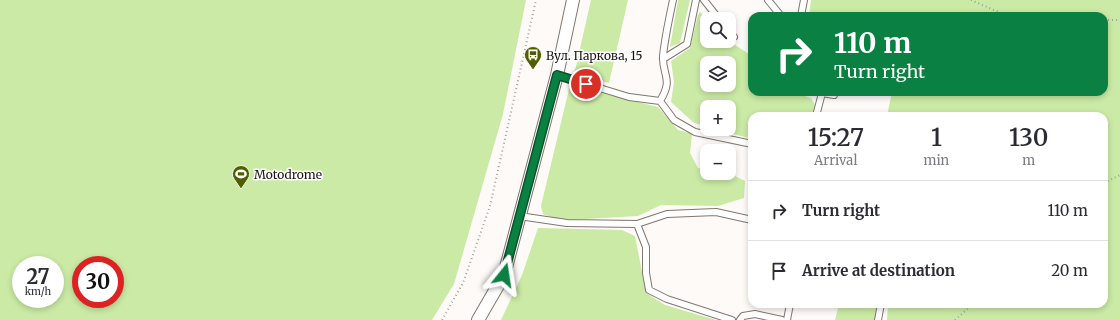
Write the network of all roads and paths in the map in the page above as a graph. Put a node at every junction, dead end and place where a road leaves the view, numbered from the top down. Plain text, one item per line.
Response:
1 (536, 0) edge
2 (573, 0) edge
3 (673, 0) edge
4 (696, 0) edge
5 (704, 0) edge
6 (768, 0) edge
7 (804, 0) edge
8 (971, 0) edge
9 (713, 12) edge
10 (778, 12) edge
11 (802, 12) edge
12 (998, 12) edge
13 (1108, 20) edge
14 (1120, 20) edge
15 (663, 59) junction
16 (557, 75) junction
17 (821, 96) edge
18 (660, 101) junction
19 (817, 112) edge
20 (748, 143) edge
21 (1120, 175) edge
22 (1108, 181) edge
23 (519, 216) junction
24 (748, 219) edge
25 (637, 224) junction
26 (789, 308) edge
27 (880, 308) edge
28 (970, 308) edge
29 (442, 320) edge
30 (478, 320) edge
31 (732, 320) edge
32 (740, 320) edge
33 (782, 320) edge
34 (787, 320) edge
35 (878, 320) edge
36 (956, 320) edge

1 - 29 path
2 - 16 street
3 - 15 lane
4 - 15 lane
5 - 9 lane
6 - 10 lane
7 - 11 lane
8 - 12 path
13 - 14 path
15 - 18 lane
16 - 18 lane
16 - 23 street
17 - 19 lane
18 - 20 lane
21 - 22 path
23 - 25 lane
23 - 30 street
24 - 25 lane
25 - 31 lane
26 - 34 lane
27 - 35 lane
28 - 36 path
32 - 33 lane

